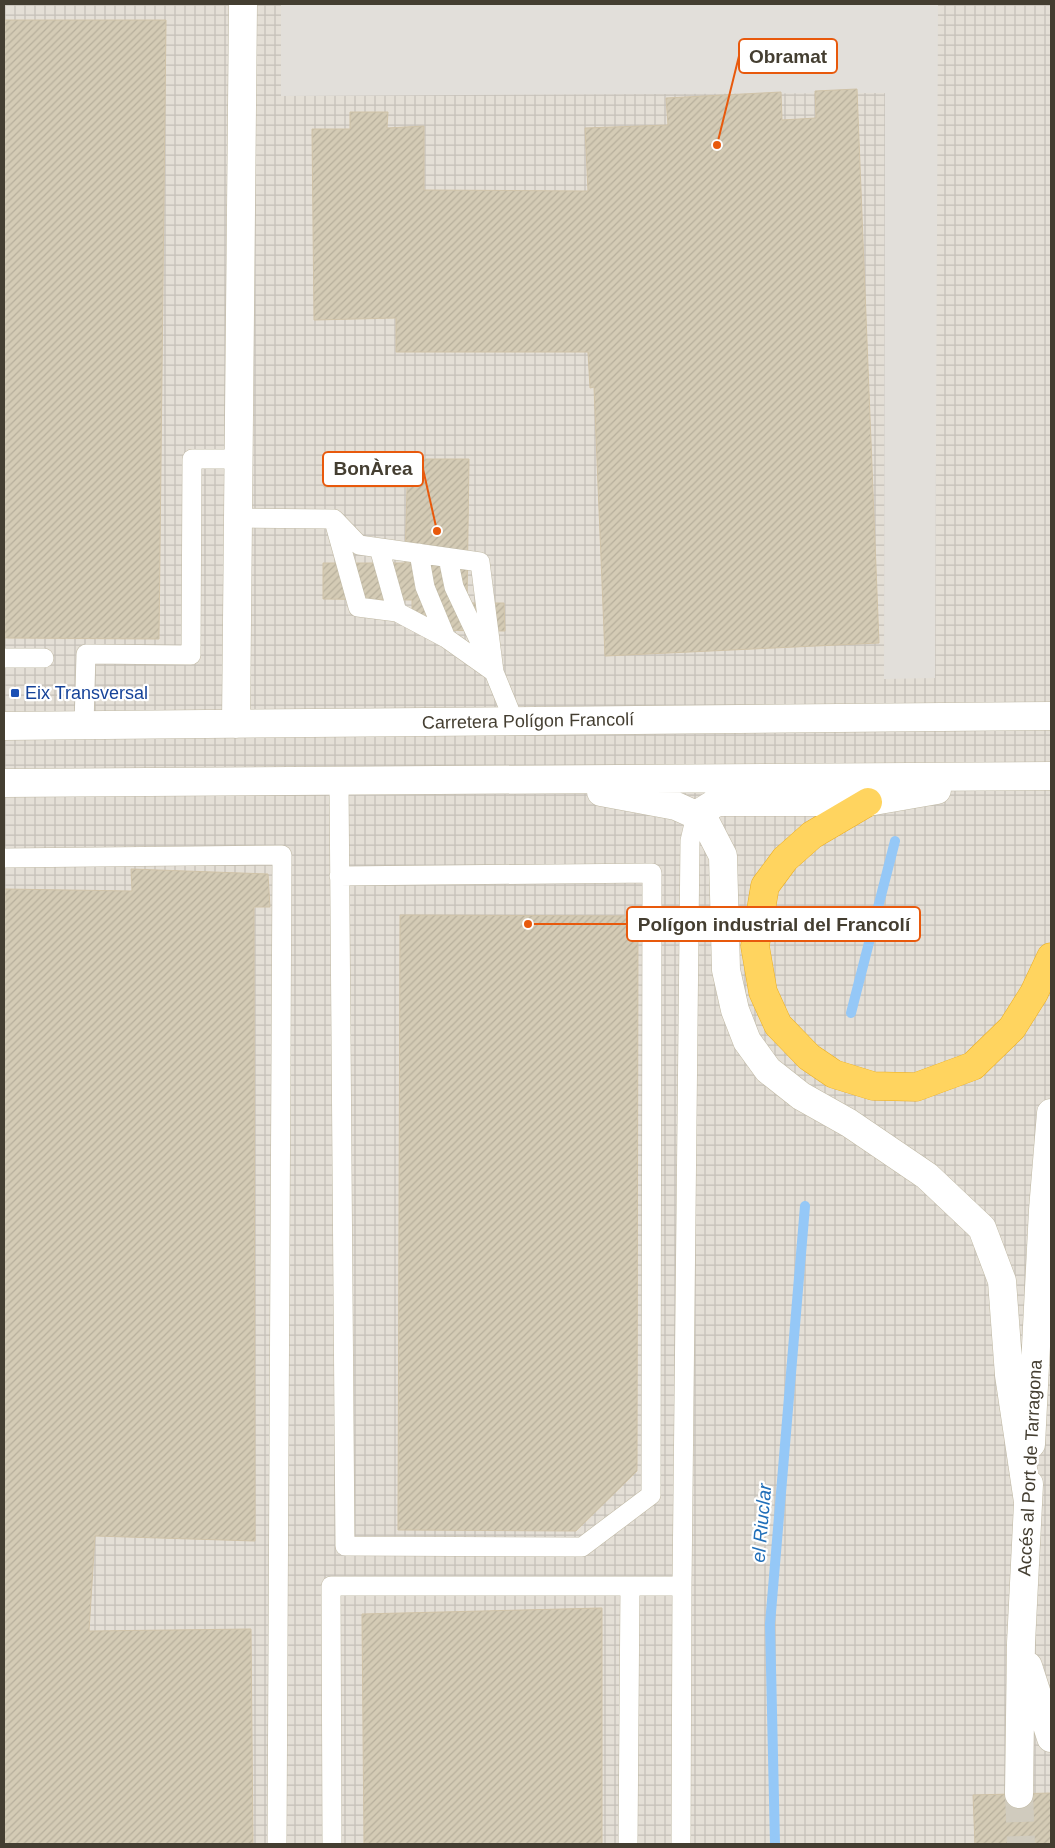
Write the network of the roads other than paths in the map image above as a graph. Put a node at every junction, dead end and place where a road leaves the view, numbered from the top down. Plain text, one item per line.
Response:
1 (243, 4) edge
2 (239, 459) junction
3 (238, 518) junction
4 (334, 519) junction
5 (379, 548) junction
6 (419, 553) junction
7 (448, 558) junction
8 (396, 612) junction
9 (446, 638) junction
10 (4, 658) edge
11 (44, 658) dead end
12 (494, 672) junction
13 (1051, 716) edge
14 (514, 721) junction
15 (236, 724) junction
16 (84, 725) junction
17 (4, 726) edge
18 (1051, 776) edge
19 (996, 777) junction
20 (546, 781) junction
21 (339, 782) junction
22 (4, 783) edge
23 (868, 802) junction
24 (696, 815) junction
25 (4, 858) edge
26 (339, 876) junction
27 (1051, 957) edge
28 (1051, 1114) edge
29 (1028, 1502) junction
30 (630, 1586) junction
31 (682, 1586) junction
32 (1021, 1643) junction
33 (1051, 1738) edge
34 (1019, 1794) tunnel mouth
35 (277, 1844) edge
36 (332, 1844) edge
37 (628, 1844) edge
38 (681, 1844) edge

1 - 2 street
2 - 3 street
2 - 16 lane
3 - 4 lane
3 - 15 street
4 - 5 lane
4 - 8 lane
5 - 6 lane
5 - 8 lane
6 - 7 lane
6 - 9 lane
7 - 12 lane
7 - 12 lane
8 - 9 lane
9 - 12 lane
10 - 11 lane
12 - 14 lane
13 - 14 street, Carretera Polígon Francolí
14 - 15 street, Carretera Polígon Francolí
15 - 16 street, Carretera Polígon Francolí
16 - 17 street, Carretera Polígon Francolí
18 - 19 street
19 - 20 street
19 - 23 street
20 - 21 street
20 - 24 street
21 - 22 street
21 - 26 lane
23 - 24 street
23 - 27 highway
24 - 29 street
24 - 31 lane
25 - 35 lane
26 - 26 lane
28 - 29 street, Accés al Port de Tarragona
29 - 32 street, Accés al Port de Tarragona
30 - 31 lane
30 - 36 lane
30 - 37 lane
31 - 38 lane
32 - 33 street, Accés al Port de Tarragona
32 - 34 street, Accés al Port de Tarragona

